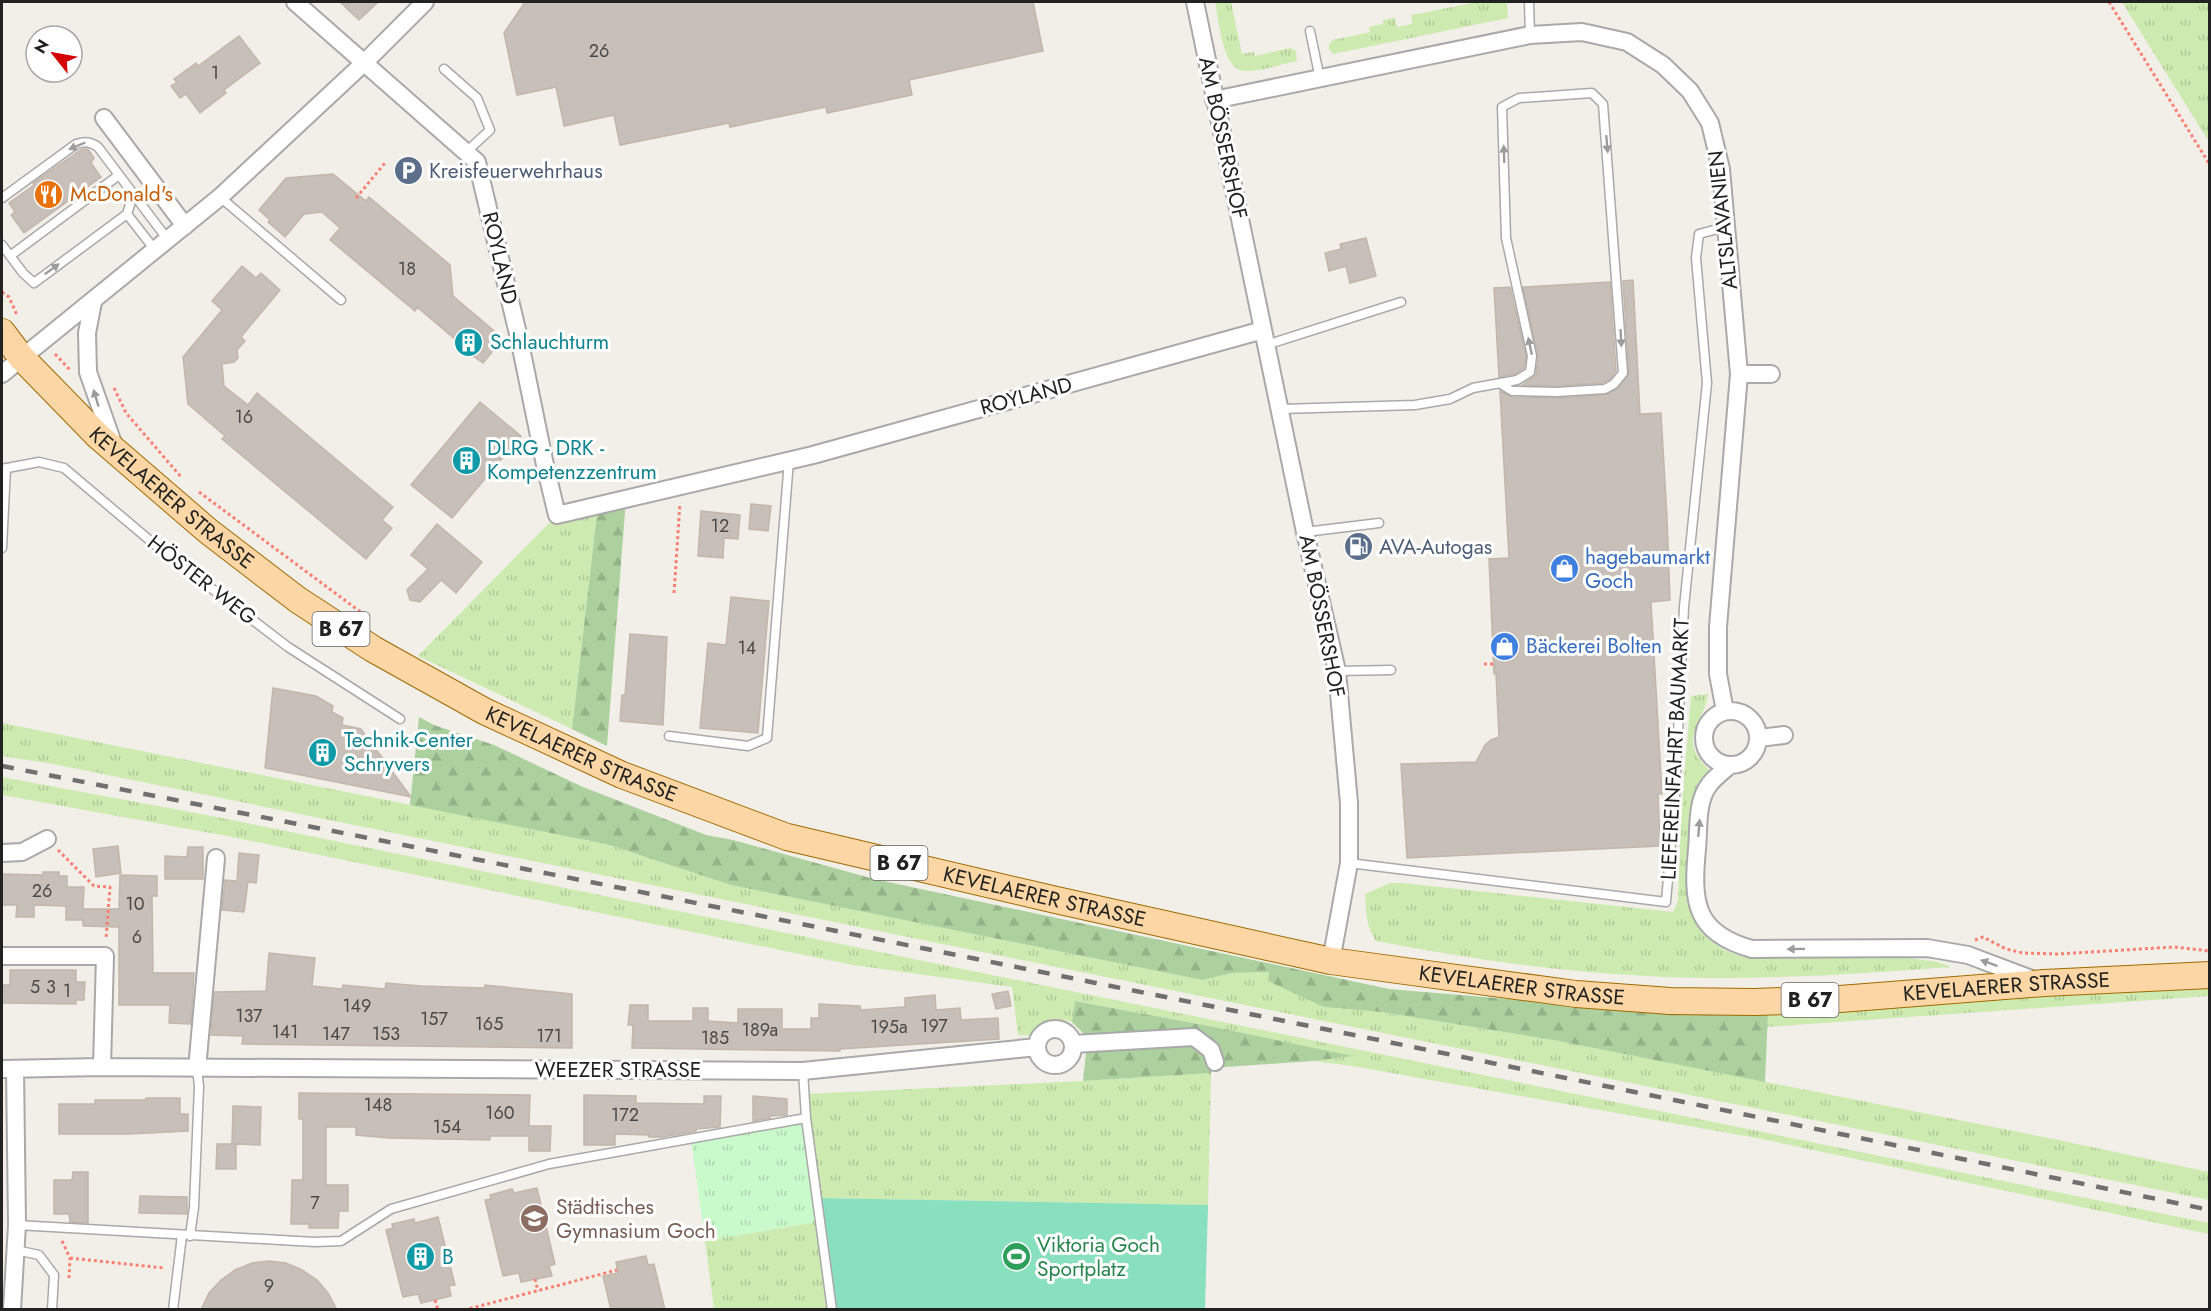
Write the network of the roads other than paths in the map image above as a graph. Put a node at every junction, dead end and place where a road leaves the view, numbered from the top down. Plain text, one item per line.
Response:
1 (295, 2) edge
2 (425, 2) edge
3 (1195, 2) edge
4 (1529, 2) edge
5 (1310, 32) dead end
6 (1530, 35) junction
7 (365, 62) junction
8 (444, 69) dead end
9 (1320, 79) junction
10 (1214, 100) junction
11 (104, 118) dead end
12 (466, 152) junction
13 (119, 175) junction
14 (133, 195) junction
15 (220, 197) junction
16 (2, 198) edge
17 (127, 214) junction
18 (185, 226) junction
19 (1725, 227) junction
20 (2, 245) edge
21 (161, 245) junction
22 (10, 256) junction
23 (341, 300) dead end
24 (93, 302) junction
25 (1401, 303) dead end
26 (2, 332) edge
27 (1265, 338) junction
28 (21, 357) junction
29 (2, 374) edge
30 (1739, 374) junction
31 (1771, 374) dead end
32 (1501, 384) junction
33 (1281, 410) junction
34 (117, 452) junction
35 (789, 460) junction
36 (4, 468) edge
37 (1379, 524) dead end
38 (1305, 532) junction
39 (2, 548) edge
40 (1391, 670) dead end
41 (1337, 671) junction
42 (1725, 711) junction
43 (400, 719) dead end
44 (1785, 735) dead end
45 (669, 736) dead end
46 (1759, 738) junction
47 (1729, 766) junction
48 (47, 839) road end
49 (2, 853) edge
50 (216, 858) dead end
51 (1349, 863) junction
52 (2, 956) edge
53 (1332, 961) junction
54 (2210, 975) edge
55 (2044, 983) junction
56 (1073, 1044) junction
57 (1037, 1047) junction
58 (1215, 1062) dead end
59 (102, 1067) junction
60 (8, 1069) edge
61 (197, 1069) junction
62 (803, 1071) junction
63 (806, 1118) junction
64 (17, 1225) junction
65 (186, 1235) junction
66 (16, 1250) junction
67 (12, 1310) edge
68 (52, 1310) edge
69 (173, 1310) edge
70 (832, 1310) edge

1 - 7 street
2 - 7 street
3 - 10 street, AM BÖSSERSHOF
4 - 6 lane
5 - 9 lane
6 - 9 street, ALTSLAVANIEN
6 - 19 street, ALTSLAVANIEN
7 - 12 street, ROYLAND
7 - 15 street
8 - 12 lane
9 - 10 street, ALTSLAVANIEN
10 - 27 street, AM BÖSSERSHOF
11 - 18 street
12 - 35 street, ROYLAND
13 - 14 lane
13 -> 16 lane
13 - 22 lane
14 - 17 lane
14 - 21 lane
15 - 18 street
15 - 23 lane
17 - 21 lane
22 -> 17 lane
18 - 21 street
19 - 30 street, ALTSLAVANIEN
19 - 51 lane, LIEFEREINFAHRT BAUMARKT
20 - 22 lane
21 - 24 street
24 - 28 street
34 -> 24 street
25 - 27 lane
26 - 28 main road, KEVELAERER STRASSE / B 67
27 - 33 street, AM BÖSSERSHOF
27 - 35 street, ROYLAND
28 - 29 street
28 - 34 main road, KEVELAERER STRASSE / B 67
30 - 31 street
30 - 42 street, ALTSLAVANIEN
32 -> 32 lane
32 - 33 lane
33 - 38 street, AM BÖSSERSHOF
34 - 53 main road, KEVELAERER STRASSE / B 67
35 - 45 lane
36 - 39 lane
36 - 43 lane, HÖSTER WEG
37 - 38 lane
38 - 41 street, AM BÖSSERSHOF
40 - 41 lane
41 - 51 street, AM BÖSSERSHOF
42 - 46 street
42 - 47 street
44 - 46 street
46 - 47 street
55 -> 47 street
48 - 49 street
50 - 61 street
51 - 53 street, AM BÖSSERSHOF
52 - 59 street
53 - 55 main road, KEVELAERER STRASSE / B 67
54 - 55 main road, KEVELAERER STRASSE / B 67
56 - 57 street
56 - 57 street
56 - 58 street
57 - 62 street, WEEZER STRASSE
59 - 60 street, WEEZER STRASSE
59 - 61 street, WEEZER STRASSE
60 - 64 street
61 - 62 street, WEEZER STRASSE
61 - 65 lane
62 - 63 lane
63 - 65 lane
63 - 70 lane
64 - 65 lane
64 - 66 street
65 - 69 lane
66 - 67 street
66 - 68 lane

